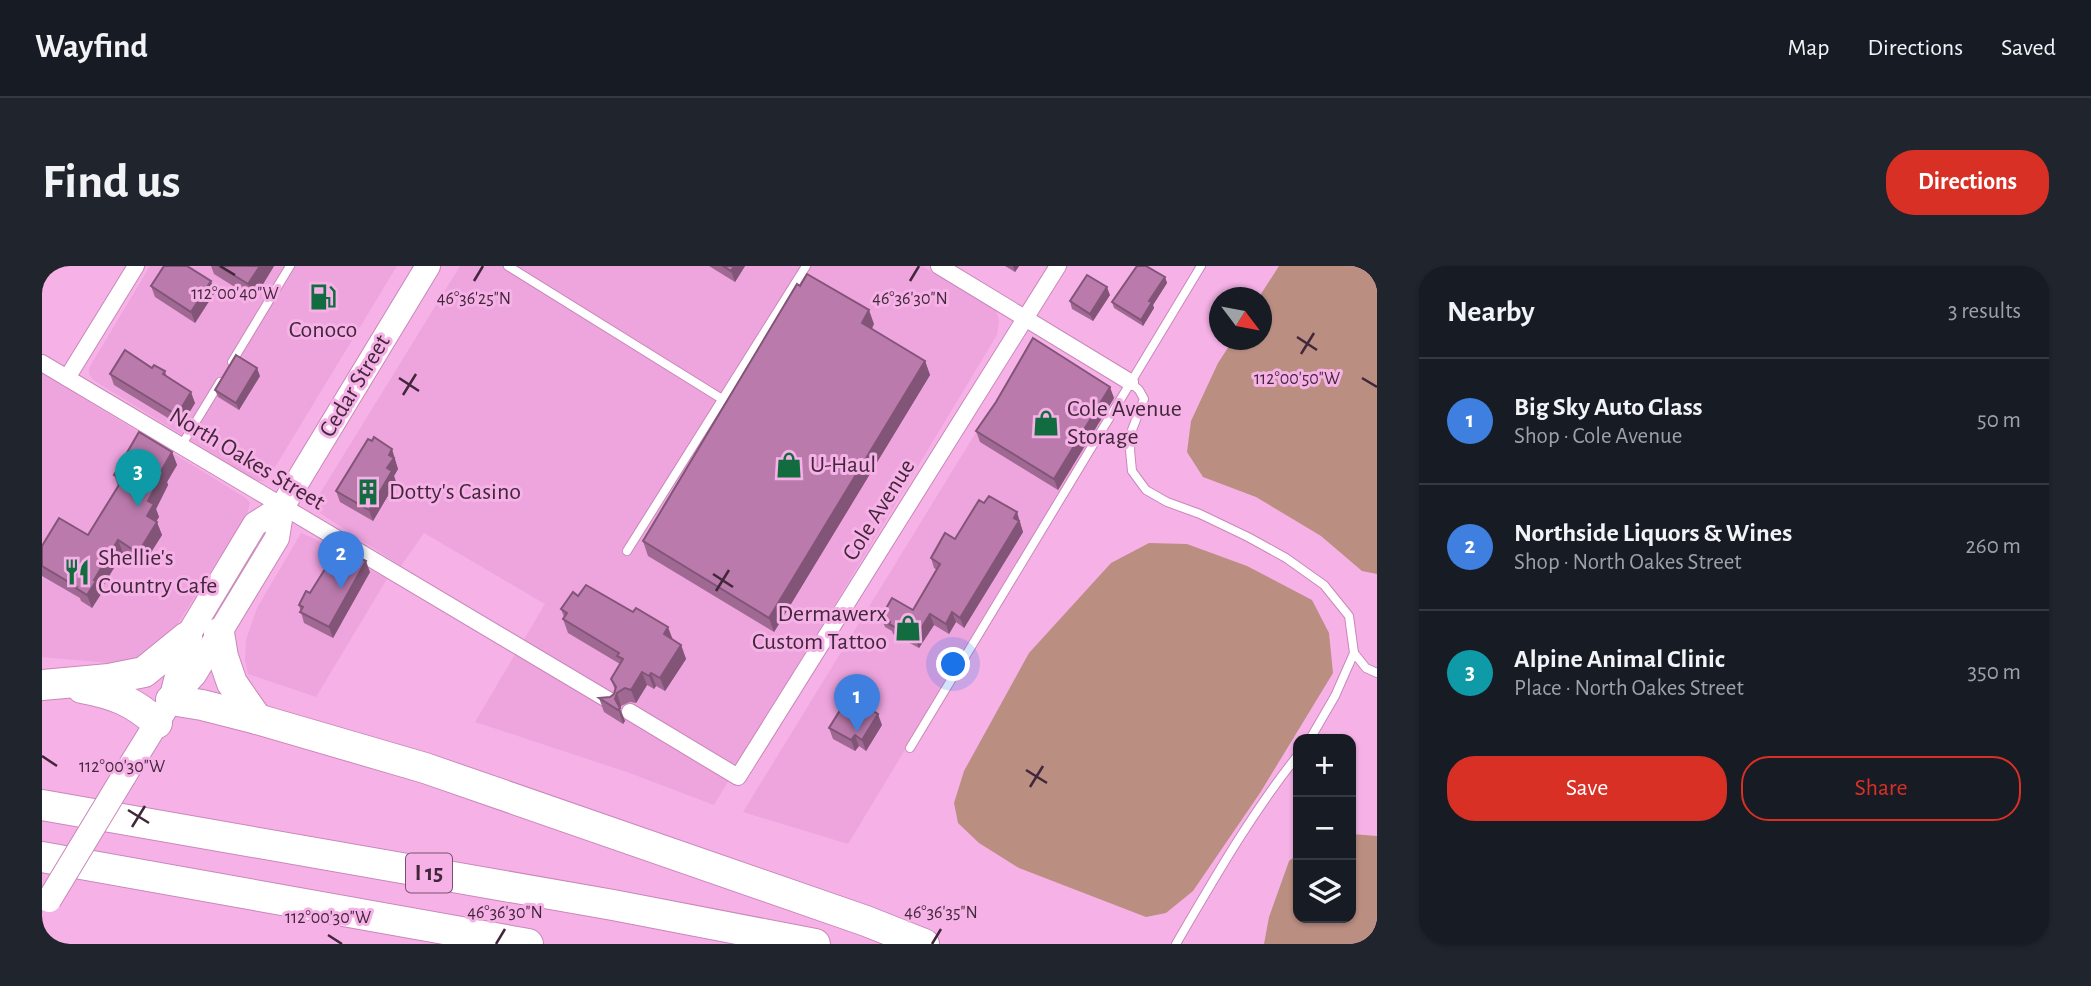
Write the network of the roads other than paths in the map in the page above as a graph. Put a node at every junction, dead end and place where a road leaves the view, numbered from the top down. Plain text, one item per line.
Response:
1 (135, 266) edge
2 (290, 266) edge
3 (428, 266) edge
4 (508, 266) edge
5 (806, 266) edge
6 (939, 266) edge
7 (1058, 266) edge
8 (1201, 266) edge
9 (1026, 319) junction
10 (42, 363) edge
11 (229, 368) edge
12 (67, 379) junction
13 (222, 379) edge
14 (1130, 382) junction
15 (722, 399) junction
16 (181, 446) junction
17 (282, 506) junction
18 (627, 551) dead end
19 (219, 633) junction
20 (187, 637) junction
21 (1354, 653) junction
22 (1377, 673) edge
23 (52, 685) edge
24 (610, 701) edge
25 (164, 712) junction
26 (630, 712) dead end
27 (257, 719) junction
28 (1313, 734) edge
29 (910, 748) dead end
30 (1293, 762) edge
31 (42, 805) edge
32 (42, 857) edge
33 (45, 906) edge
34 (528, 944) edge
35 (815, 944) edge
36 (924, 944) edge
37 (1176, 944) edge

1 - 12 street
2 - 11 lane
3 - 17 main road, Cedar Street
4 - 15 lane
5 - 15 lane
6 - 9 street
7 - 9 street, Cole Avenue
8 - 14 lane
9 - 14 street
9 - 26 street, Cole Avenue
10 - 12 street, North Oakes Street
12 - 16 street, North Oakes Street
13 - 16 lane
14 - 21 lane
14 - 29 lane
15 - 18 lane
16 - 17 street, North Oakes Street
17 - 19 main road, Cedar Street
17 - 20 main road, Cedar Street
17 - 24 street, North Oakes Street
19 - 25 main road, Cedar Street
19 - 27 highway
20 - 23 highway
20 - 25 main road, Cedar Street
21 - 22 lane
21 - 28 lane
23 - 25 highway
25 - 27 highway
25 - 33 main road, Cedar Street, bridge
27 - 36 highway
30 - 37 lane
31 - 35 highway, I 15
32 - 34 highway, I 15

